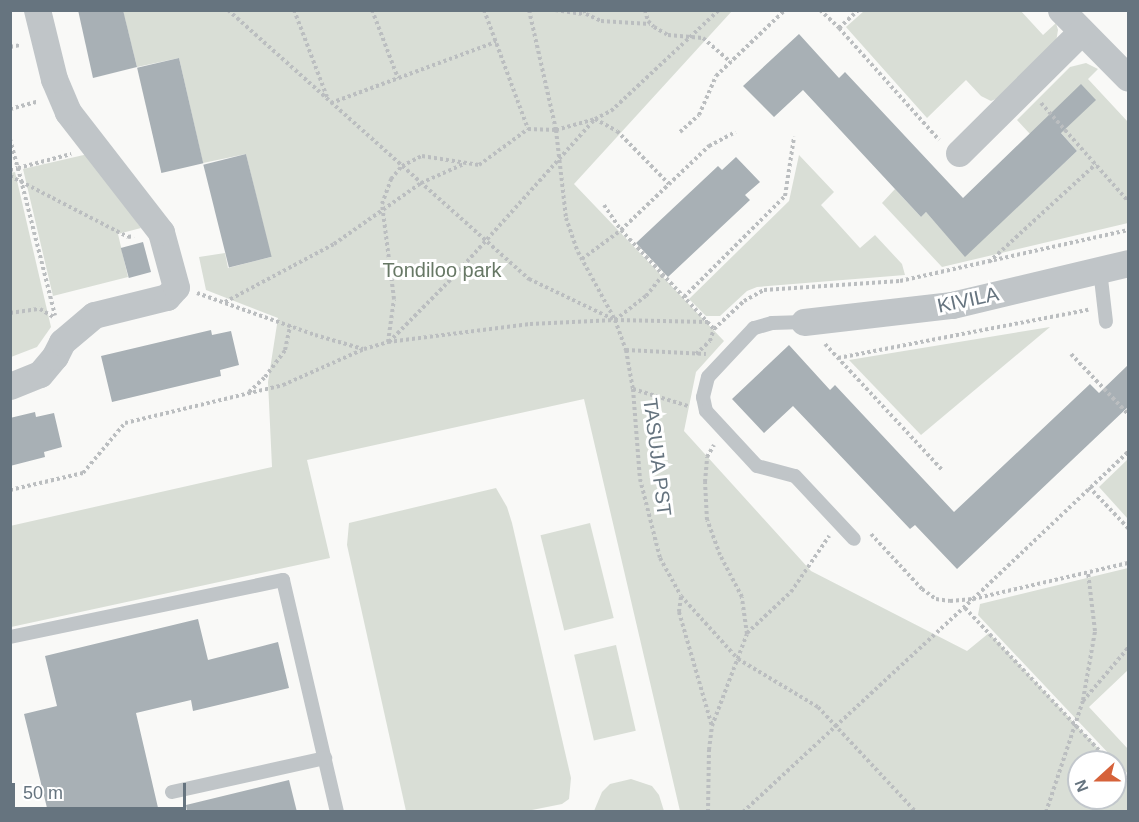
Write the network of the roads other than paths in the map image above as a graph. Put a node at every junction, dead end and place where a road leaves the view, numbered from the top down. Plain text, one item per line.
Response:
1 (37, 10) edge
2 (1061, 10) edge
3 (1081, 32) junction
4 (1128, 78) edge
5 (959, 153) road end
6 (1128, 263) edge
7 (1100, 270) junction
8 (804, 322) joint
9 (1106, 322) dead end
10 (10, 386) edge
11 (854, 538) road end
12 (10, 638) edge
13 (325, 758) junction
14 (172, 792) dead end
15 (337, 812) edge

1 - 10 street
2 - 3 street
3 - 4 street
3 - 5 street
6 - 7 street, KIVILA
7 - 8 street, KIVILA
7 - 9 lane
8 - 11 lane
12 - 13 lane
13 - 14 lane
13 - 15 lane

